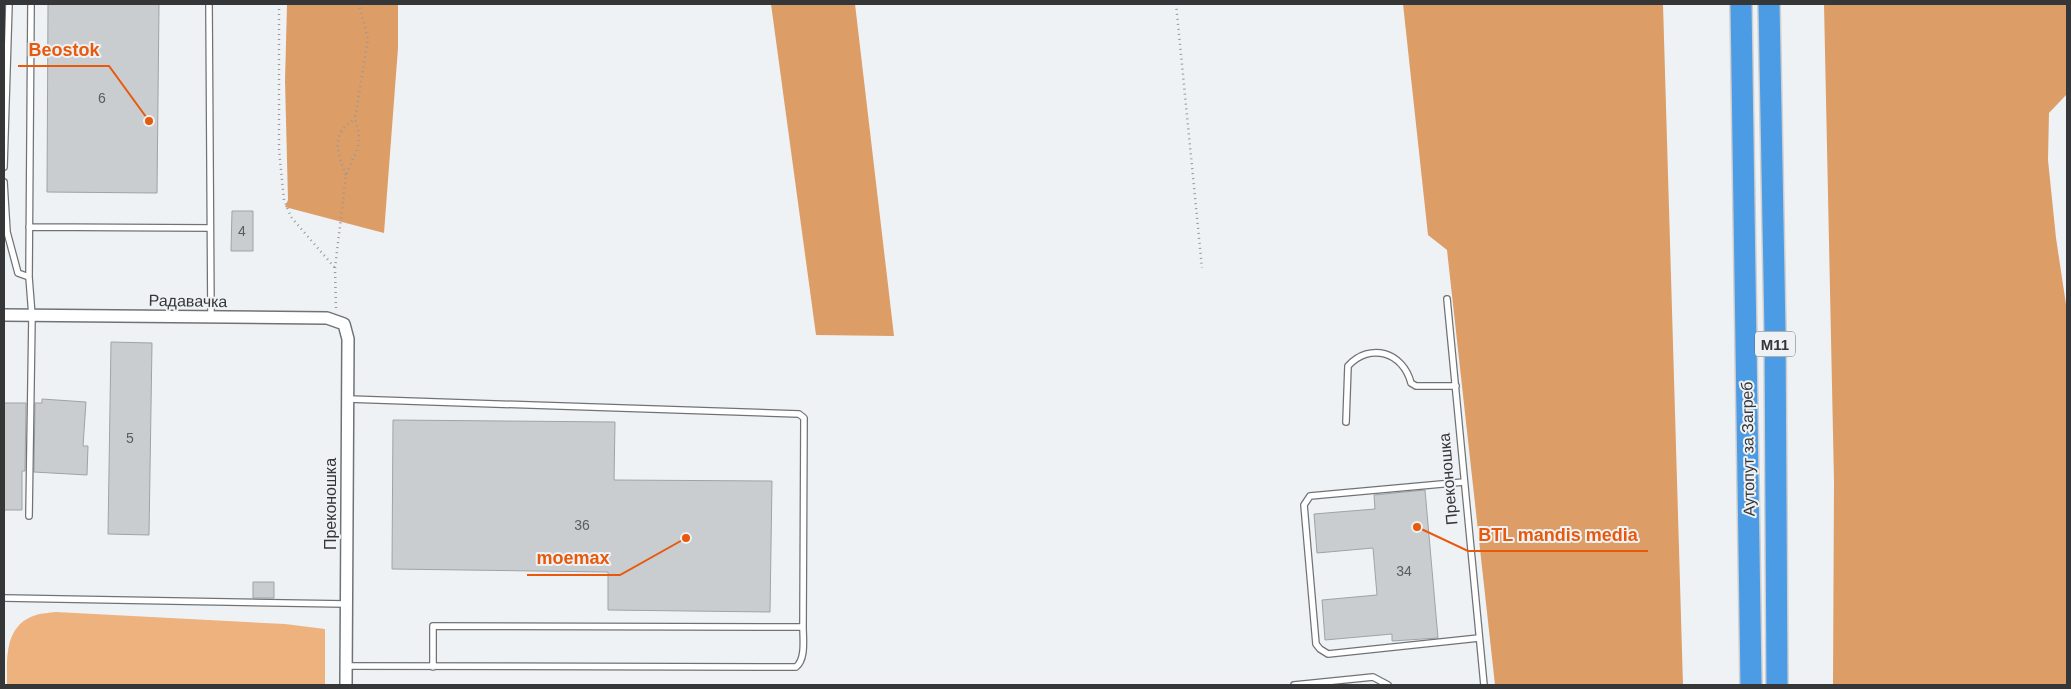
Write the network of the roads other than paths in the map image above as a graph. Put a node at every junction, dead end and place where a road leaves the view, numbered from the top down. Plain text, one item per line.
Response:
1 (9, 4) edge
2 (31, 4) edge
3 (209, 4) edge
4 (1741, 4) edge
5 (1768, 4) edge
6 (6, 16) edge
7 (4, 167) edge
8 (4, 182) edge
9 (29, 227) junction
10 (210, 228) junction
11 (29, 277) junction
12 (1448, 299) dead end
13 (4, 315) edge
14 (32, 316) junction
15 (211, 317) junction
16 (340, 323) joint
17 (1456, 386) junction
18 (348, 399) junction
19 (1346, 422) dead end
20 (1464, 482) junction
21 (29, 516) dead end
22 (4, 598) edge
23 (346, 604) junction
24 (803, 627) junction
25 (1479, 638) junction
26 (346, 666) junction
27 (433, 667) junction
28 (346, 685) edge
29 (1294, 685) edge
30 (1388, 685) edge
31 (1484, 685) edge
32 (1750, 685) edge
33 (1777, 685) edge

1 - 6 lane
2 - 9 lane
3 - 10 lane
4 - 32 highway, Аутопут за Загреб / M11
5 - 33 highway, Аутопут за Загреб / M11
6 - 7 lane
8 - 11 lane
9 - 10 lane
9 - 11 lane
10 - 15 lane
11 - 14 lane
12 - 17 lane, Преконошка
13 - 14 street, Радавачка
14 - 15 street, Радавачка
14 - 21 lane
15 - 16 street, Радавачка
16 - 18 street, Преконошка
17 - 19 lane
17 - 20 lane, Преконошка
18 - 23 street, Преконошка
18 - 24 lane
20 - 25 lane, Преконошка
20 - 25 lane
22 - 23 lane
23 - 26 street, Преконошка
24 - 27 lane
24 - 27 lane
25 - 31 lane, Преконошка
26 - 27 lane
26 - 28 street, Преконошка
29 - 30 lane

